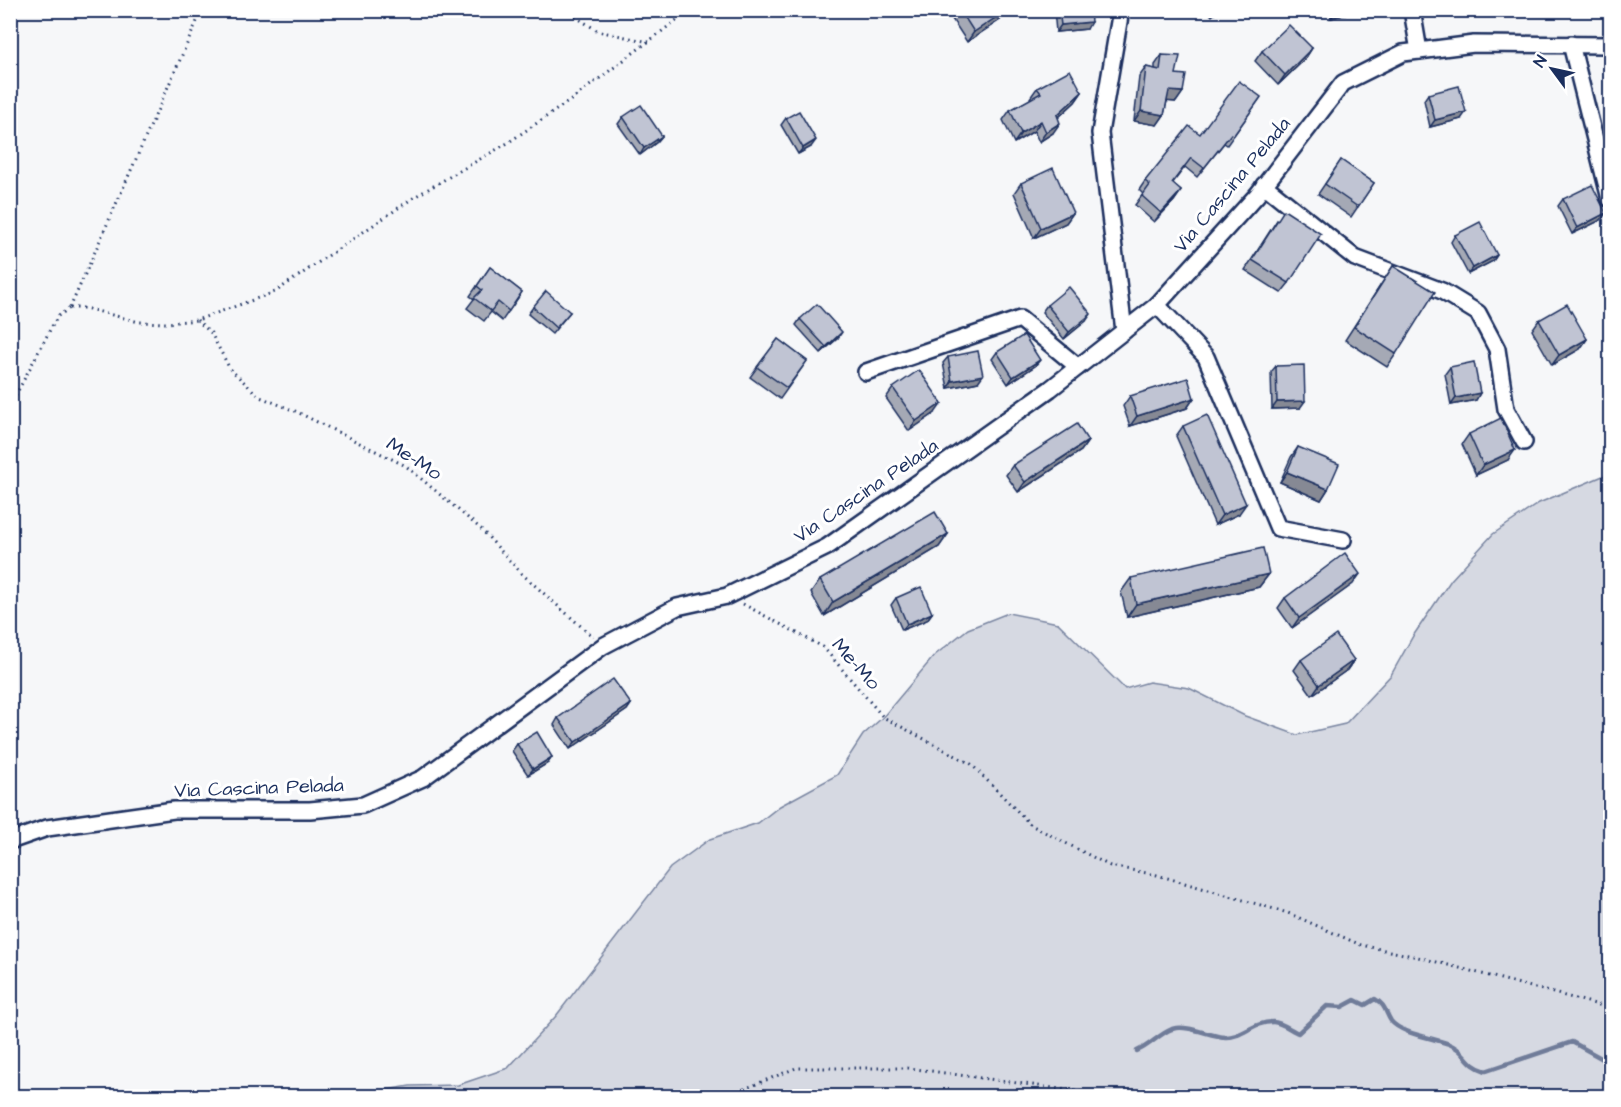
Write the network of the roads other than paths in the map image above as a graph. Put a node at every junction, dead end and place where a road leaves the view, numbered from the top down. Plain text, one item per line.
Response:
1 (1121, 10) edge
2 (1412, 10) edge
3 (1571, 44) junction
4 (1611, 45) edge
5 (1411, 52) junction
6 (1264, 185) junction
7 (1611, 199) edge
8 (1156, 305) junction
9 (1124, 331) junction
10 (1078, 367) junction
11 (866, 372) dead end
12 (1524, 442) dead end
13 (1343, 540) dead end
14 (10, 841) edge

1 - 9 street
2 - 5 street
3 - 4 street, Via Cascina Pelada
3 - 5 street, Via Cascina Pelada
3 - 7 street
5 - 6 street, Via Cascina Pelada
6 - 8 street, Via Cascina Pelada
6 - 12 street
8 - 9 street, Via Cascina Pelada
8 - 13 street
9 - 10 street, Via Cascina Pelada
10 - 11 street
10 - 14 street, Via Cascina Pelada

